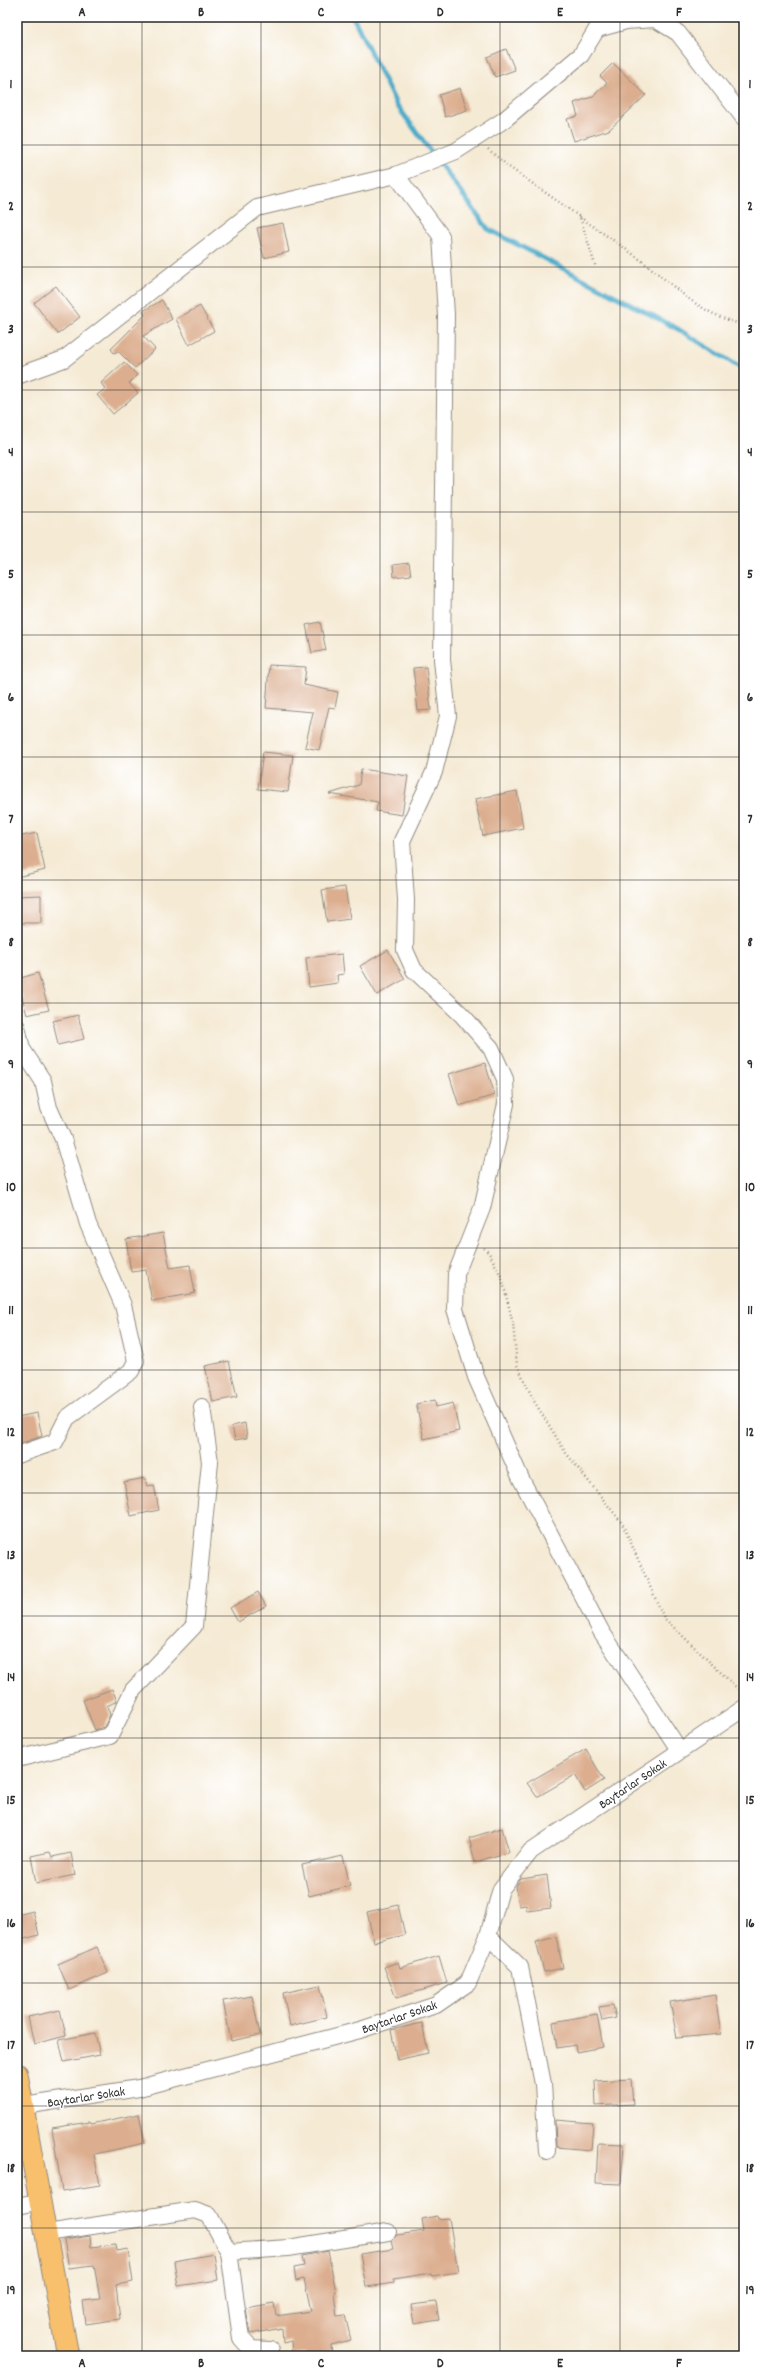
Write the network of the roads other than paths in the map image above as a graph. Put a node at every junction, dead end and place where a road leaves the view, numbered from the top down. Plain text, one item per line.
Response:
1 (598, 23) edge
2 (744, 118) edge
3 (396, 174) junction
4 (17, 376) edge
5 (17, 1027) edge
6 (202, 1407) dead end
7 (17, 1455) edge
8 (744, 1708) edge
9 (680, 1751) junction
10 (17, 1759) edge
11 (488, 1936) junction
12 (17, 2074) edge
13 (21, 2105) edge
14 (547, 2152) dead end
15 (41, 2202) junction
16 (17, 2206) edge
17 (388, 2232) dead end
18 (46, 2233) junction
19 (229, 2252) junction
20 (270, 2350) dead end
21 (68, 2356) edge

1 - 2 street
1 - 3 street
3 - 4 street
3 - 9 street
5 - 7 street
6 - 10 street
8 - 9 street, Baytarlar Sokak
9 - 11 street, Baytarlar Sokak
11 - 13 street, Baytarlar Sokak
11 - 14 street
12 - 13 main road
13 - 15 main road
15 - 16 street
15 - 18 main road
17 - 19 street
18 - 19 street
18 - 21 main road
19 - 20 street

